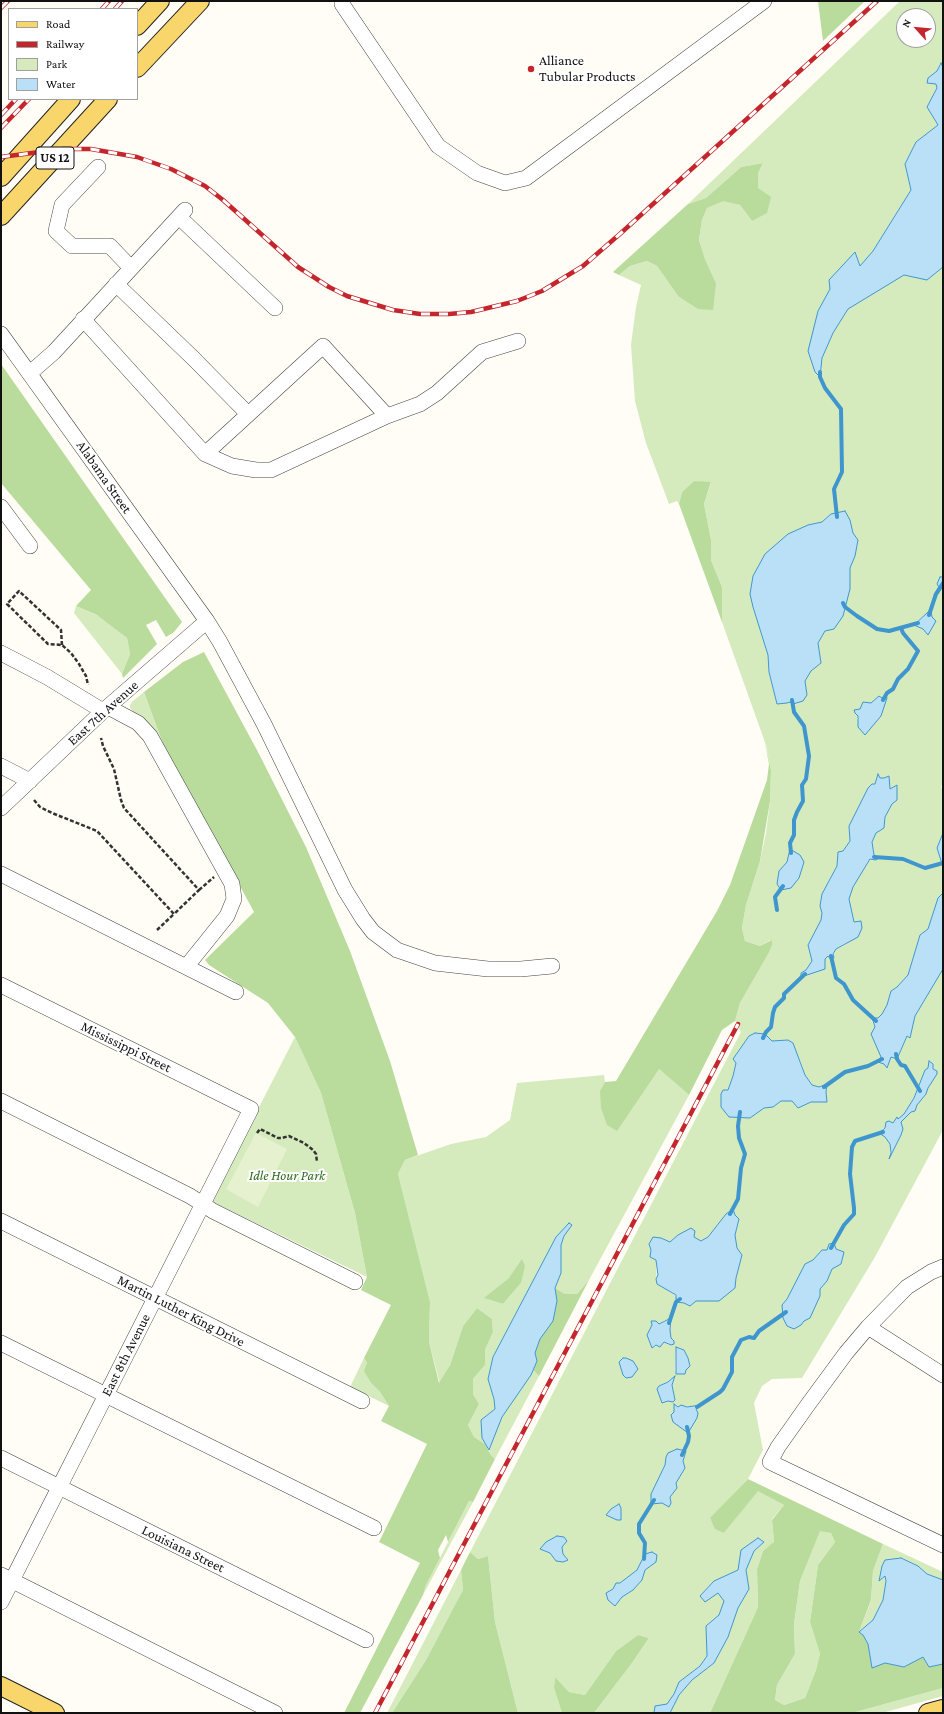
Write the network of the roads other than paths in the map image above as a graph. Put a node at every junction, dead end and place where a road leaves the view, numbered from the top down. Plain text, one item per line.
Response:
1 (160, 1) edge
2 (200, 1) edge
3 (342, 1) edge
4 (764, 1) edge
5 (138, 25) edge
6 (138, 67) edge
7 (70, 100) edge
8 (107, 100) edge
9 (98, 167) dead end
10 (1, 176) edge
11 (1, 216) edge
12 (131, 268) junction
13 (116, 284) junction
14 (275, 308) dead end
15 (83, 319) junction
16 (1, 334) edge
17 (518, 341) dead end
18 (30, 373) junction
19 (248, 414) junction
20 (387, 416) junction
21 (205, 454) junction
22 (1, 507) edge
23 (30, 546) dead end
24 (207, 621) junction
25 (1, 653) edge
26 (106, 709) junction
27 (1, 766) edge
28 (30, 780) junction
29 (1, 808) edge
30 (1, 874) edge
31 (186, 966) junction
32 (552, 966) dead end
33 (1, 985) edge
34 (236, 992) dead end
35 (1, 1101) edge
36 (251, 1109) joint
37 (203, 1204) junction
38 (1, 1221) edge
39 (943, 1267) edge
40 (356, 1282) dead end
41 (155, 1298) junction
42 (868, 1327) junction
43 (1, 1343) edge
44 (943, 1375) edge
45 (106, 1395) junction
46 (362, 1401) dead end
47 (1, 1458) edge
48 (58, 1487) junction
49 (374, 1528) dead end
50 (943, 1545) edge
51 (6, 1578) edge
52 (1, 1602) edge
53 (366, 1640) dead end
54 (1, 1686) edge
55 (943, 1708) edge
56 (55, 1713) edge
57 (275, 1713) edge
58 (928, 1713) edge

1 - 5 main road
2 - 6 main road
3 - 4 street
7 - 10 main road, US 12
8 - 11 main road, US 12
9 - 12 street
12 - 13 street
12 - 14 street
13 - 15 street
13 - 19 street
15 - 18 street
15 - 21 street
16 - 18 street, Alabama Street
17 - 20 street
18 - 24 street, Alabama Street
19 - 20 street
19 - 21 street
20 - 21 street
22 - 23 street
24 - 26 street, East 7th Avenue
24 - 32 street, Alabama Street
25 - 26 street
26 - 28 street, East 7th Avenue
26 - 31 street
27 - 28 street
28 - 29 street, East 7th Avenue
30 - 31 street
31 - 34 street
33 - 36 street, Mississippi Street
35 - 37 street
36 - 37 street, East 8th Avenue
37 - 40 street
37 - 41 street, East 8th Avenue
38 - 41 street, Martin Luther King Drive
39 - 42 street
41 - 45 street, East 8th Avenue
41 - 46 street, Martin Luther King Drive
42 - 44 street
42 - 50 street
43 - 45 street
45 - 48 street, East 8th Avenue
45 - 49 street
47 - 48 street, Louisiana Street
48 - 51 street, East 8th Avenue
48 - 53 street, Louisiana Street
51 - 52 street, East 8th Avenue
51 - 57 street
54 - 56 main road
55 - 58 main road

